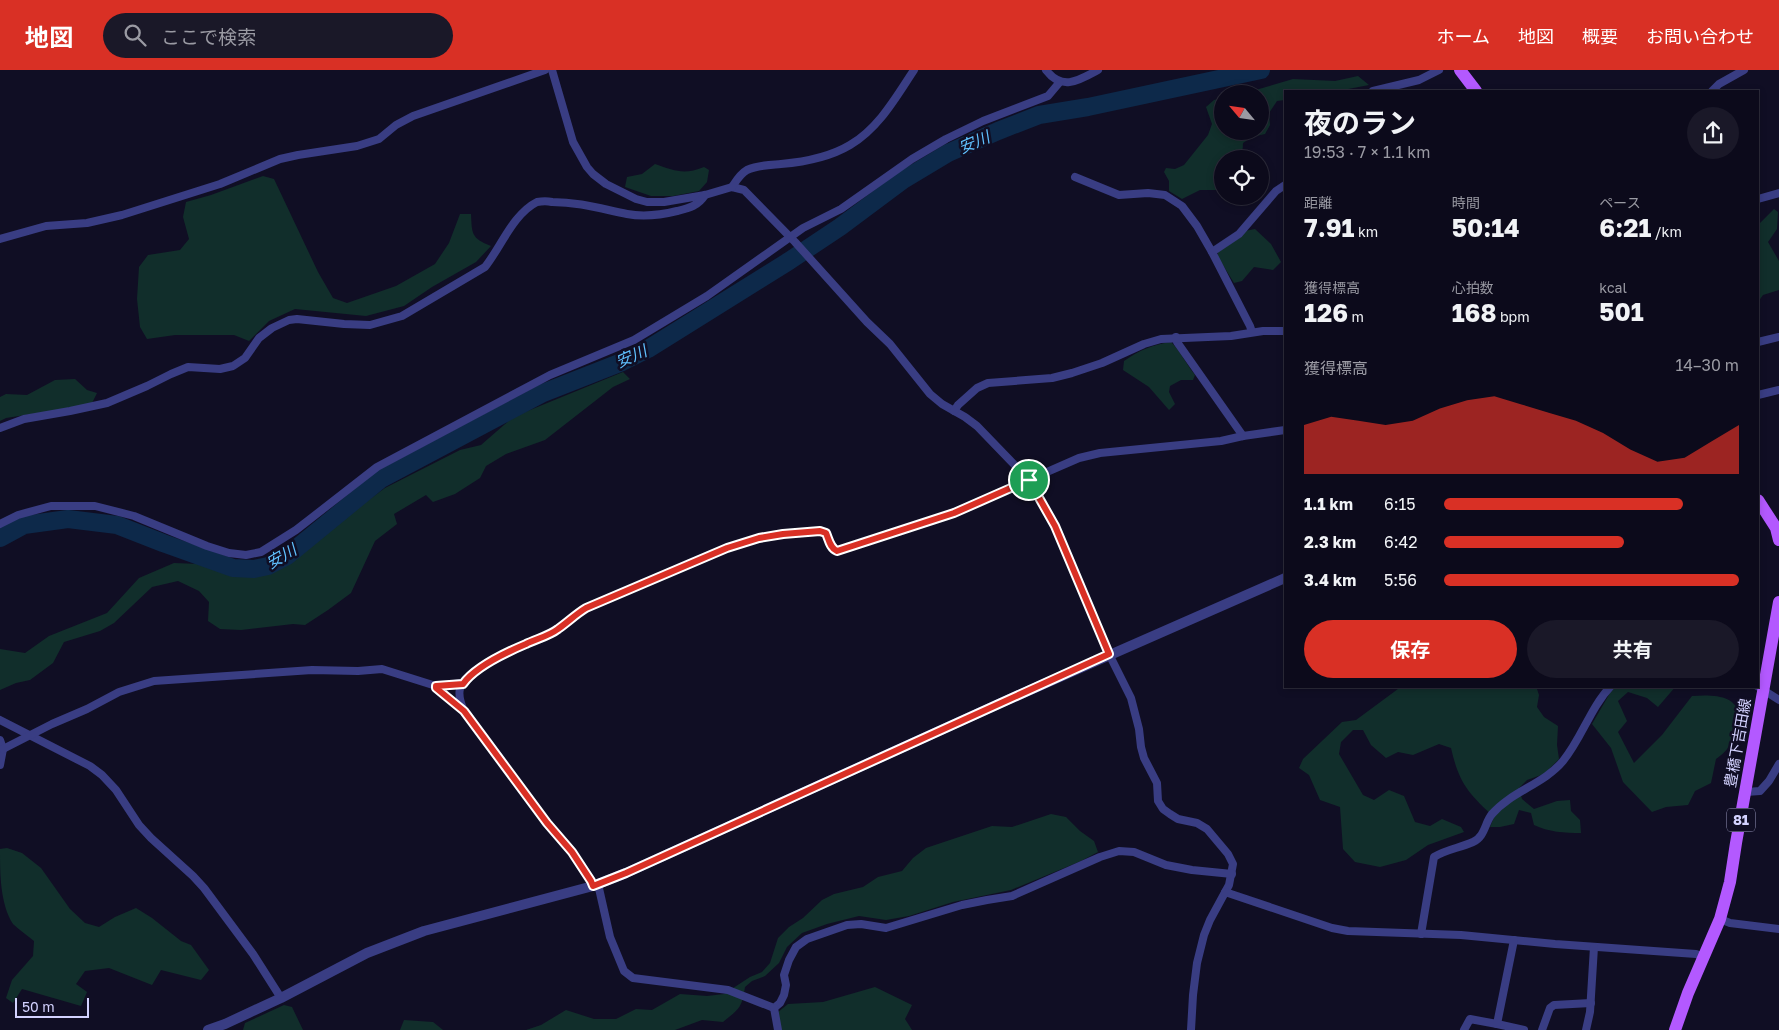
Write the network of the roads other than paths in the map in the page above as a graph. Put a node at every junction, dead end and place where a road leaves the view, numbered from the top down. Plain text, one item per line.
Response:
1 (545, 70) edge
2 (552, 70) edge
3 (914, 70) edge
4 (1046, 70) edge
5 (1098, 70) edge
6 (1439, 70) edge
7 (1460, 70) edge
8 (1744, 70) edge
9 (1059, 82) junction
10 (1377, 90) edge
11 (1475, 90) edge
12 (1713, 90) edge
13 (1075, 177) dead end
14 (1284, 186) edge
15 (732, 187) junction
16 (1779, 193) edge
17 (705, 195) junction
18 (1759, 199) edge
19 (0, 239) edge
20 (792, 240) junction
21 (1212, 252) junction
22 (1284, 331) edge
23 (1252, 332) junction
24 (1176, 337) junction
25 (1779, 337) edge
26 (1759, 342) edge
27 (1779, 390) edge
28 (1759, 395) edge
29 (954, 411) junction
30 (0, 428) edge
31 (1284, 430) edge
32 (1243, 436) junction
33 (1029, 480) junction
34 (1759, 502) edge
35 (0, 524) edge
36 (1778, 531) edge
37 (1284, 578) edge
38 (1779, 602) edge
39 (1109, 654) junction
40 (463, 684) junction
41 (436, 686) junction
42 (1610, 688) edge
43 (1760, 689) edge
44 (1779, 700) edge
45 (464, 711) junction
46 (0, 720) edge
47 (31, 735) junction
48 (0, 740) edge
49 (3, 749) junction
50 (0, 764) edge
51 (1779, 764) edge
52 (1746, 792) junction
53 (1232, 874) junction
54 (595, 885) junction
55 (1225, 892) junction
56 (1720, 919) junction
57 (1779, 929) edge
58 (1421, 934) junction
59 (1514, 940) junction
60 (1594, 947) junction
61 (1704, 957) junction
62 (281, 998) junction
63 (1591, 1003) junction
64 (774, 1008) junction
65 (1497, 1024) junction
66 (208, 1030) edge
67 (778, 1030) edge
68 (1191, 1030) edge
69 (1464, 1030) edge
70 (1524, 1030) edge
71 (1542, 1030) edge
72 (1586, 1030) edge
73 (1675, 1030) edge

1 - 19 street
2 - 17 street
3 - 15 street
4 - 9 street
5 - 9 street
6 - 10 street
7 - 11 main road
8 - 12 street
9 - 20 street
13 - 21 street
14 - 21 street
15 - 17 street
15 - 20 street
16 - 18 street
17 - 30 street
20 - 29 street
20 - 35 street
21 - 23 street
22 - 23 street
23 - 24 street
24 - 29 street
24 - 32 street
25 - 26 street
27 - 28 street
29 - 33 street
31 - 32 street
32 - 33 street
33 - 39 street
33 - 40 street
34 - 36 main road
37 - 39 street
38 - 43 main road, 豊橋下吉田線 / 81
39 - 53 street
39 - 54 street
40 - 41 street
40 - 45 street
41 - 45 street
41 - 47 street
42 - 58 street
43 - 44 street
43 - 52 main road, 豊橋下吉田線 / 81
45 - 54 street
46 - 47 street
47 - 49 street
47 - 62 street
48 - 49 street
49 - 50 street
51 - 52 street
52 - 56 main road, 豊橋下吉田線 / 81
53 - 55 street
53 - 64 street
54 - 62 street
54 - 64 street
55 - 58 street
55 - 68 street
56 - 57 street
56 - 61 main road, 豊橋下吉田線 / 81
58 - 59 street
59 - 60 street
59 - 65 street
60 - 61 street
60 - 63 street
61 - 73 main road, 豊橋下吉田線 / 81
62 - 66 street
63 - 71 street
63 - 72 street
64 - 67 street
65 - 69 street
65 - 70 street

